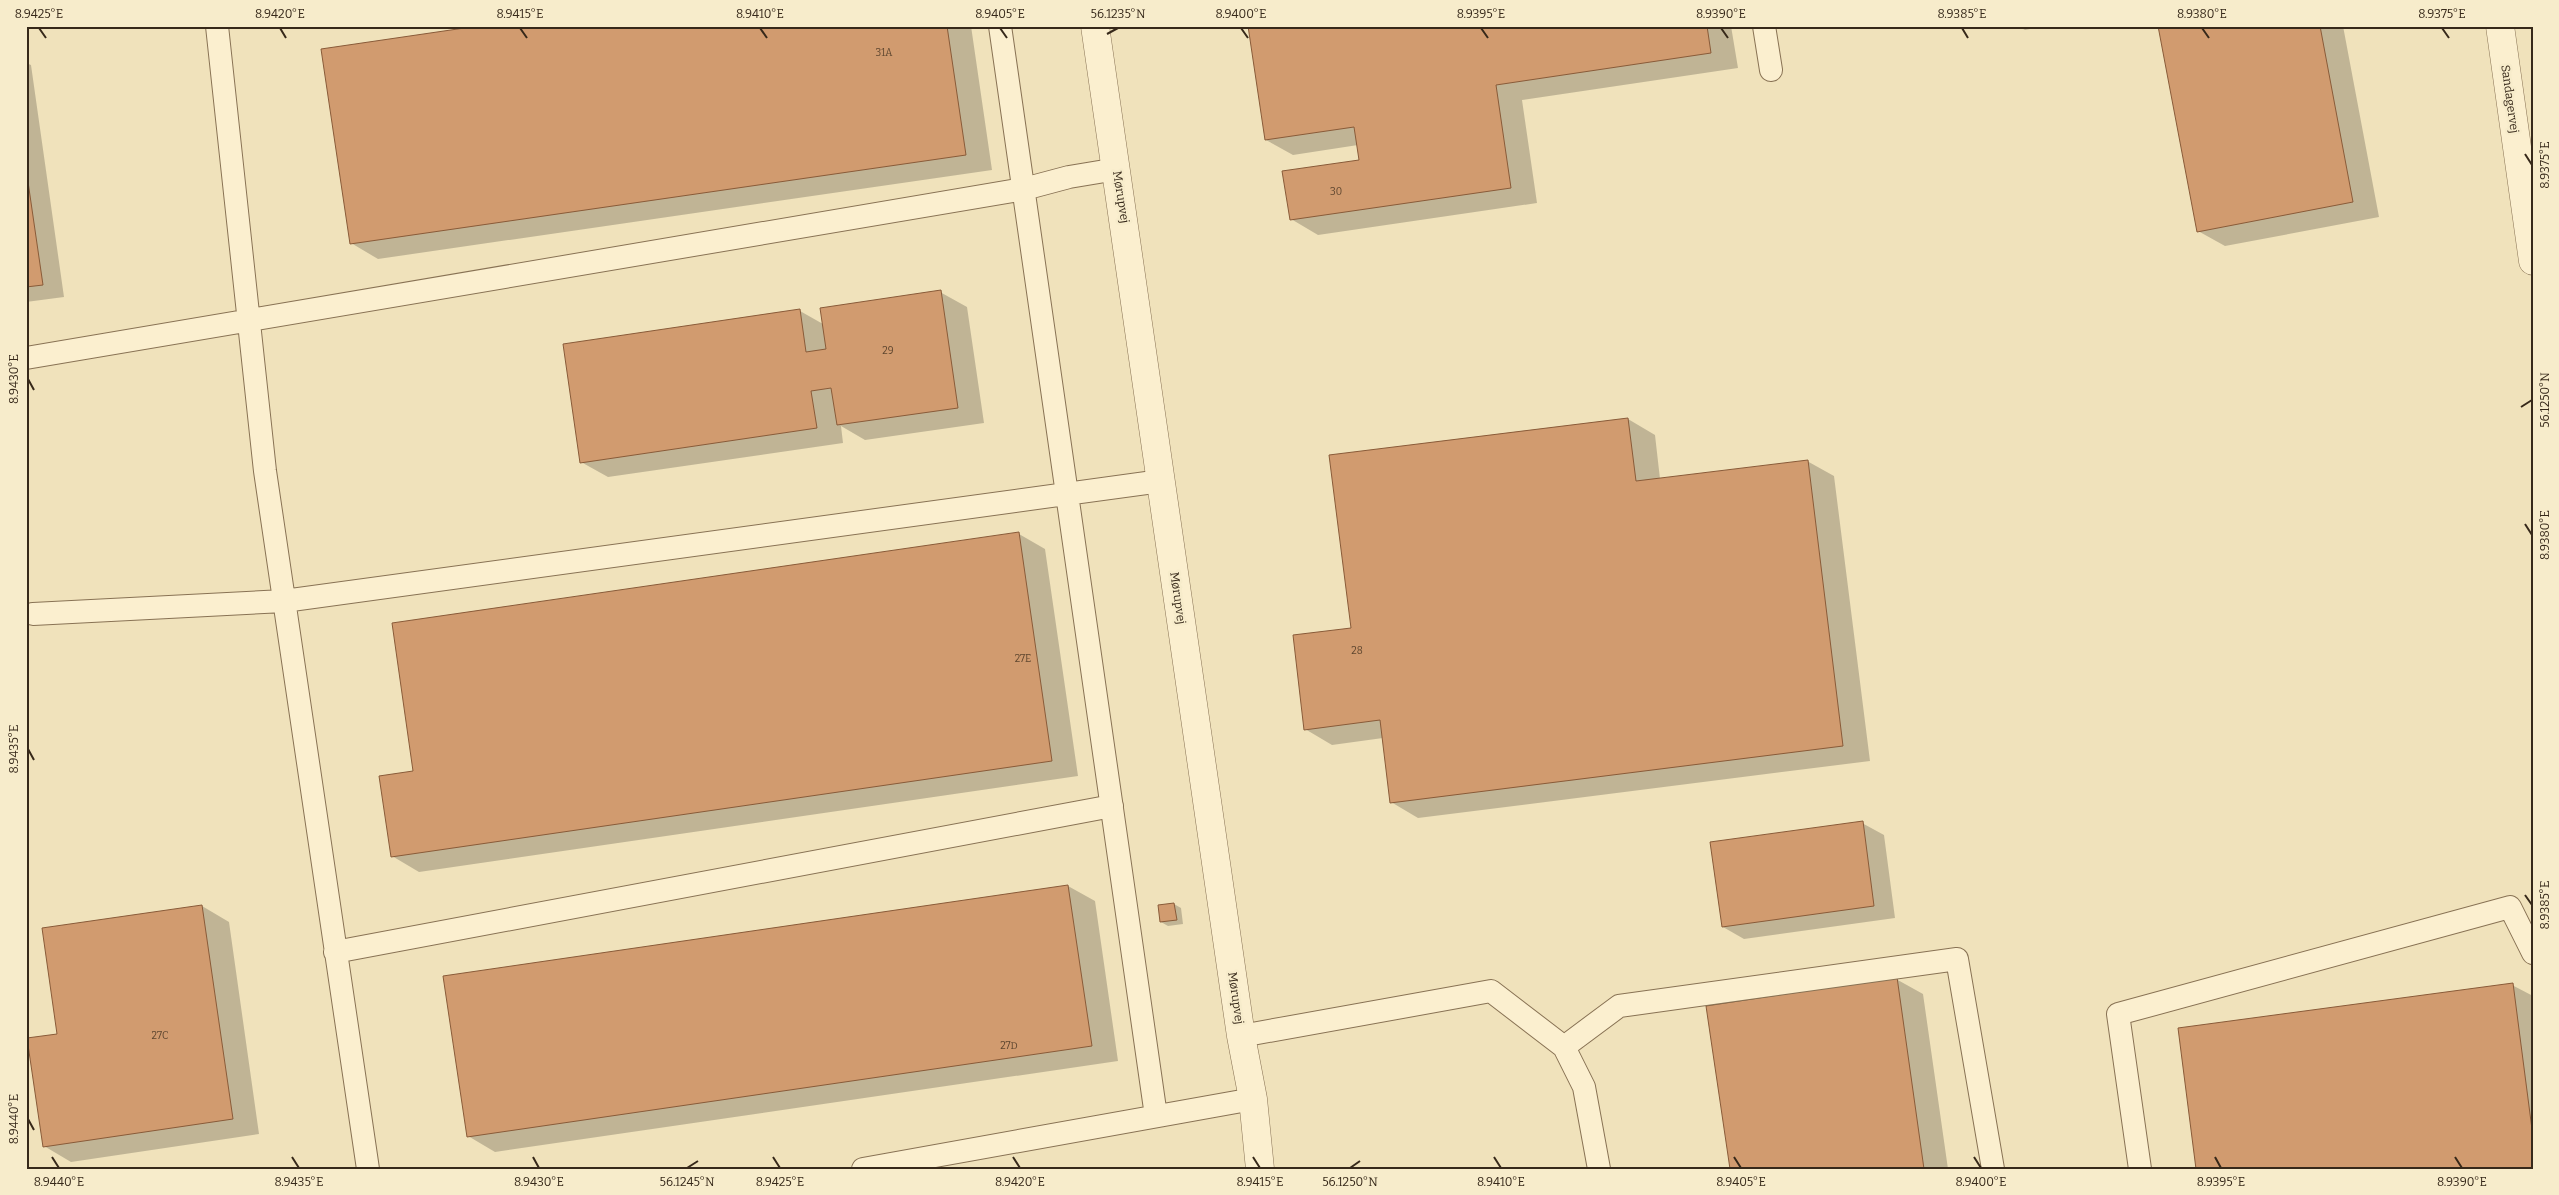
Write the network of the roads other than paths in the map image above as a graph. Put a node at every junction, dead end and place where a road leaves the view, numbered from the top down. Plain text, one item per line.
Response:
1 (217, 26) edge
2 (1000, 26) edge
3 (1095, 26) edge
4 (1764, 26) edge
5 (2500, 26) edge
6 (1771, 70) dead end
7 (1117, 169) junction
8 (1024, 189) junction
9 (2533, 261) edge
10 (248, 319) junction
11 (26, 358) edge
12 (1161, 481) junction
13 (1066, 496) junction
14 (284, 601) junction
15 (33, 614) dead end
16 (1112, 806) junction
17 (335, 952) junction
18 (2533, 953) edge
19 (1241, 1036) junction
20 (1564, 1047) junction
21 (1253, 1099) junction
22 (1156, 1116) junction
23 (368, 1169) edge
24 (863, 1169) edge
25 (1260, 1169) edge
26 (1599, 1169) edge
27 (1993, 1169) edge
28 (2140, 1169) edge

1 - 10 lane
2 - 8 lane
3 - 7 street, Mørupvej
4 - 6 lane
5 - 9 street, Sandagervej
7 - 8 lane
7 - 12 street, Mørupvej
8 - 10 lane
8 - 13 lane
10 - 11 lane
10 - 14 lane
12 - 13 lane
12 - 19 street, Mørupvej
13 - 14 lane
13 - 16 lane
14 - 15 lane
14 - 17 lane
16 - 17 lane
16 - 22 lane
17 - 23 lane
18 - 28 lane
19 - 20 lane
19 - 21 street, Mørupvej
20 - 26 lane
20 - 27 lane
21 - 22 lane
21 - 25 street, Mørupvej
22 - 24 lane

